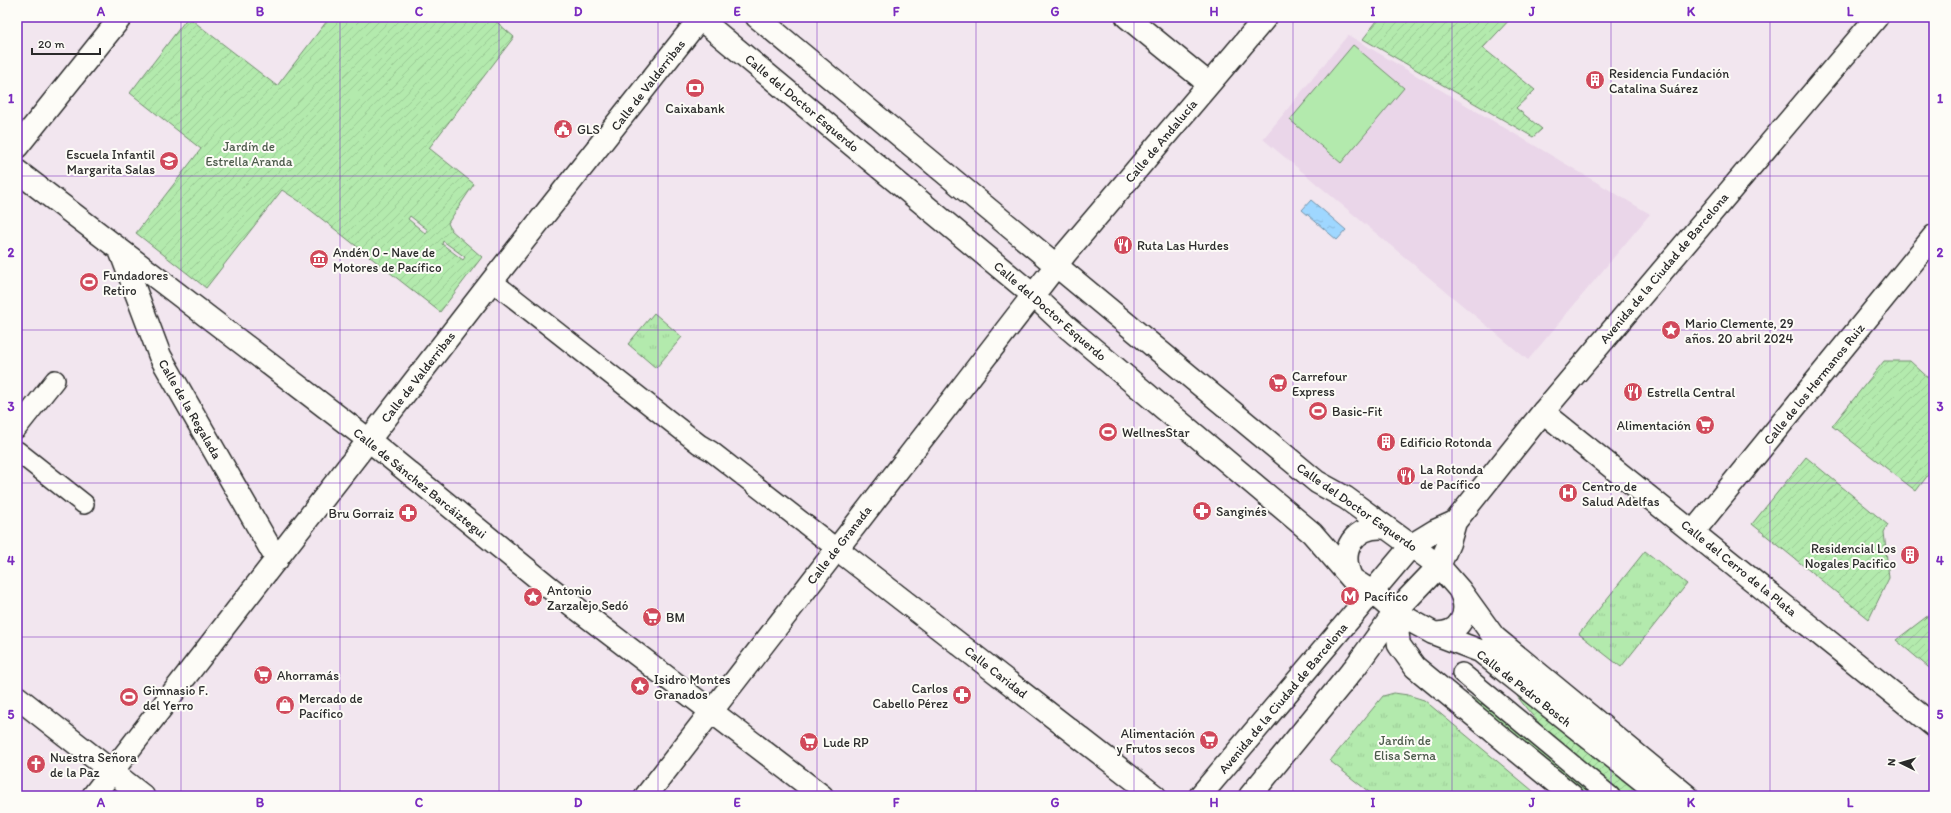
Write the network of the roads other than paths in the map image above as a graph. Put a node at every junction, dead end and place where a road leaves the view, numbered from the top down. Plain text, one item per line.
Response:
1 (121, 17) edge
2 (757, 17) edge
3 (1127, 17) edge
4 (1266, 17) edge
5 (700, 18) edge
6 (1874, 18) edge
7 (1209, 84) junction
8 (17, 147) edge
9 (17, 171) edge
10 (1934, 236) edge
11 (120, 250) junction
12 (1056, 265) junction
13 (492, 281) junction
14 (1033, 295) junction
15 (55, 380) dead end
16 (1543, 412) junction
17 (17, 428) edge
18 (370, 441) junction
19 (17, 451) edge
20 (84, 504) dead end
21 (1455, 522) junction
22 (1387, 528) junction
23 (1694, 532) junction
24 (1412, 545) junction
25 (837, 549) junction
26 (277, 560) junction
27 (1439, 566) junction
28 (1352, 579) junction
29 (1460, 590) junction
30 (1372, 592) junction
31 (1395, 612) junction
32 (1433, 634) junction
33 (1487, 644) junction
34 (1462, 673) dead end
35 (17, 697) edge
36 (711, 711) junction
37 (1934, 726) edge
38 (112, 772) junction
39 (93, 796) edge
40 (143, 796) edge
41 (646, 796) edge
42 (822, 796) edge
43 (1155, 796) edge
44 (1200, 796) edge
45 (1250, 796) edge
46 (1572, 796) edge
47 (1610, 796) edge
48 (1662, 796) edge
49 (1687, 796) edge

1 - 8 street
2 - 12 street, Calle del Doctor Esquerdo
3 - 7 street
4 - 7 street, Calle de Andalucía
5 - 13 street, Calle de Valderribas
5 - 14 street, Calle del Doctor Esquerdo
6 - 16 street, Avenida de la Ciudad de Barcelona
7 - 12 street, Calle de Andalucía
9 - 11 street, Calle de Sánchez Barcáiztegui
10 - 23 street, Calle de los Hermanos Ruiz
11 - 18 street, Calle de Sánchez Barcáiztegui
11 - 26 street, Calle de la Regalada
12 - 14 street, Calle de Andalucía
12 - 22 street, Calle del Doctor Esquerdo
13 - 18 street, Calle de Valderribas
13 - 25 street
14 - 25 street, Calle de Granada
14 - 28 street, Calle del Doctor Esquerdo
15 - 17 street
16 - 21 street, Avenida de la Ciudad de Barcelona
16 - 23 street, Calle del Cerro de la Plata
18 - 26 street, Calle de Valderribas
18 - 36 street, Calle de Sánchez Barcáiztegui
19 - 20 street
21 - 24 street, Avenida de la Ciudad de Barcelona
21 - 27 street, Avenida de la Ciudad de Barcelona
22 - 24 street, Calle del Doctor Esquerdo
22 - 28 street
23 - 37 street, Calle del Cerro de la Plata
24 - 27 street, Calle del Doctor Esquerdo
24 - 30 street, Avenida de la Ciudad de Barcelona
25 - 36 street, Calle de Granada
25 - 43 street, Calle Caridad
26 - 38 street, Calle de Valderribas
27 - 29 street, Calle de Pedro Bosch
27 - 31 street, Avenida de la Ciudad de Barcelona
28 - 30 street, Calle del Doctor Esquerdo
29 - 32 street
29 - 33 street, Calle de Pedro Bosch
30 - 31 street, Calle del Doctor Esquerdo
30 - 44 street, Avenida de la Ciudad de Barcelona
31 - 32 street, Calle de Pedro Bosch
31 - 45 street, Avenida de la Ciudad de Barcelona
31 - 46 street
32 - 33 street, Calle de Pedro Bosch
33 - 48 street, Calle de Pedro Bosch
33 - 49 street, Calle de Pedro Bosch
34 - 47 street, Calle de Pedro Bosch
35 - 38 street
36 - 41 street, Calle de Granada
36 - 42 street, Calle de Sánchez Barcáiztegui
38 - 39 street, Calle de Valderribas
38 - 40 street

